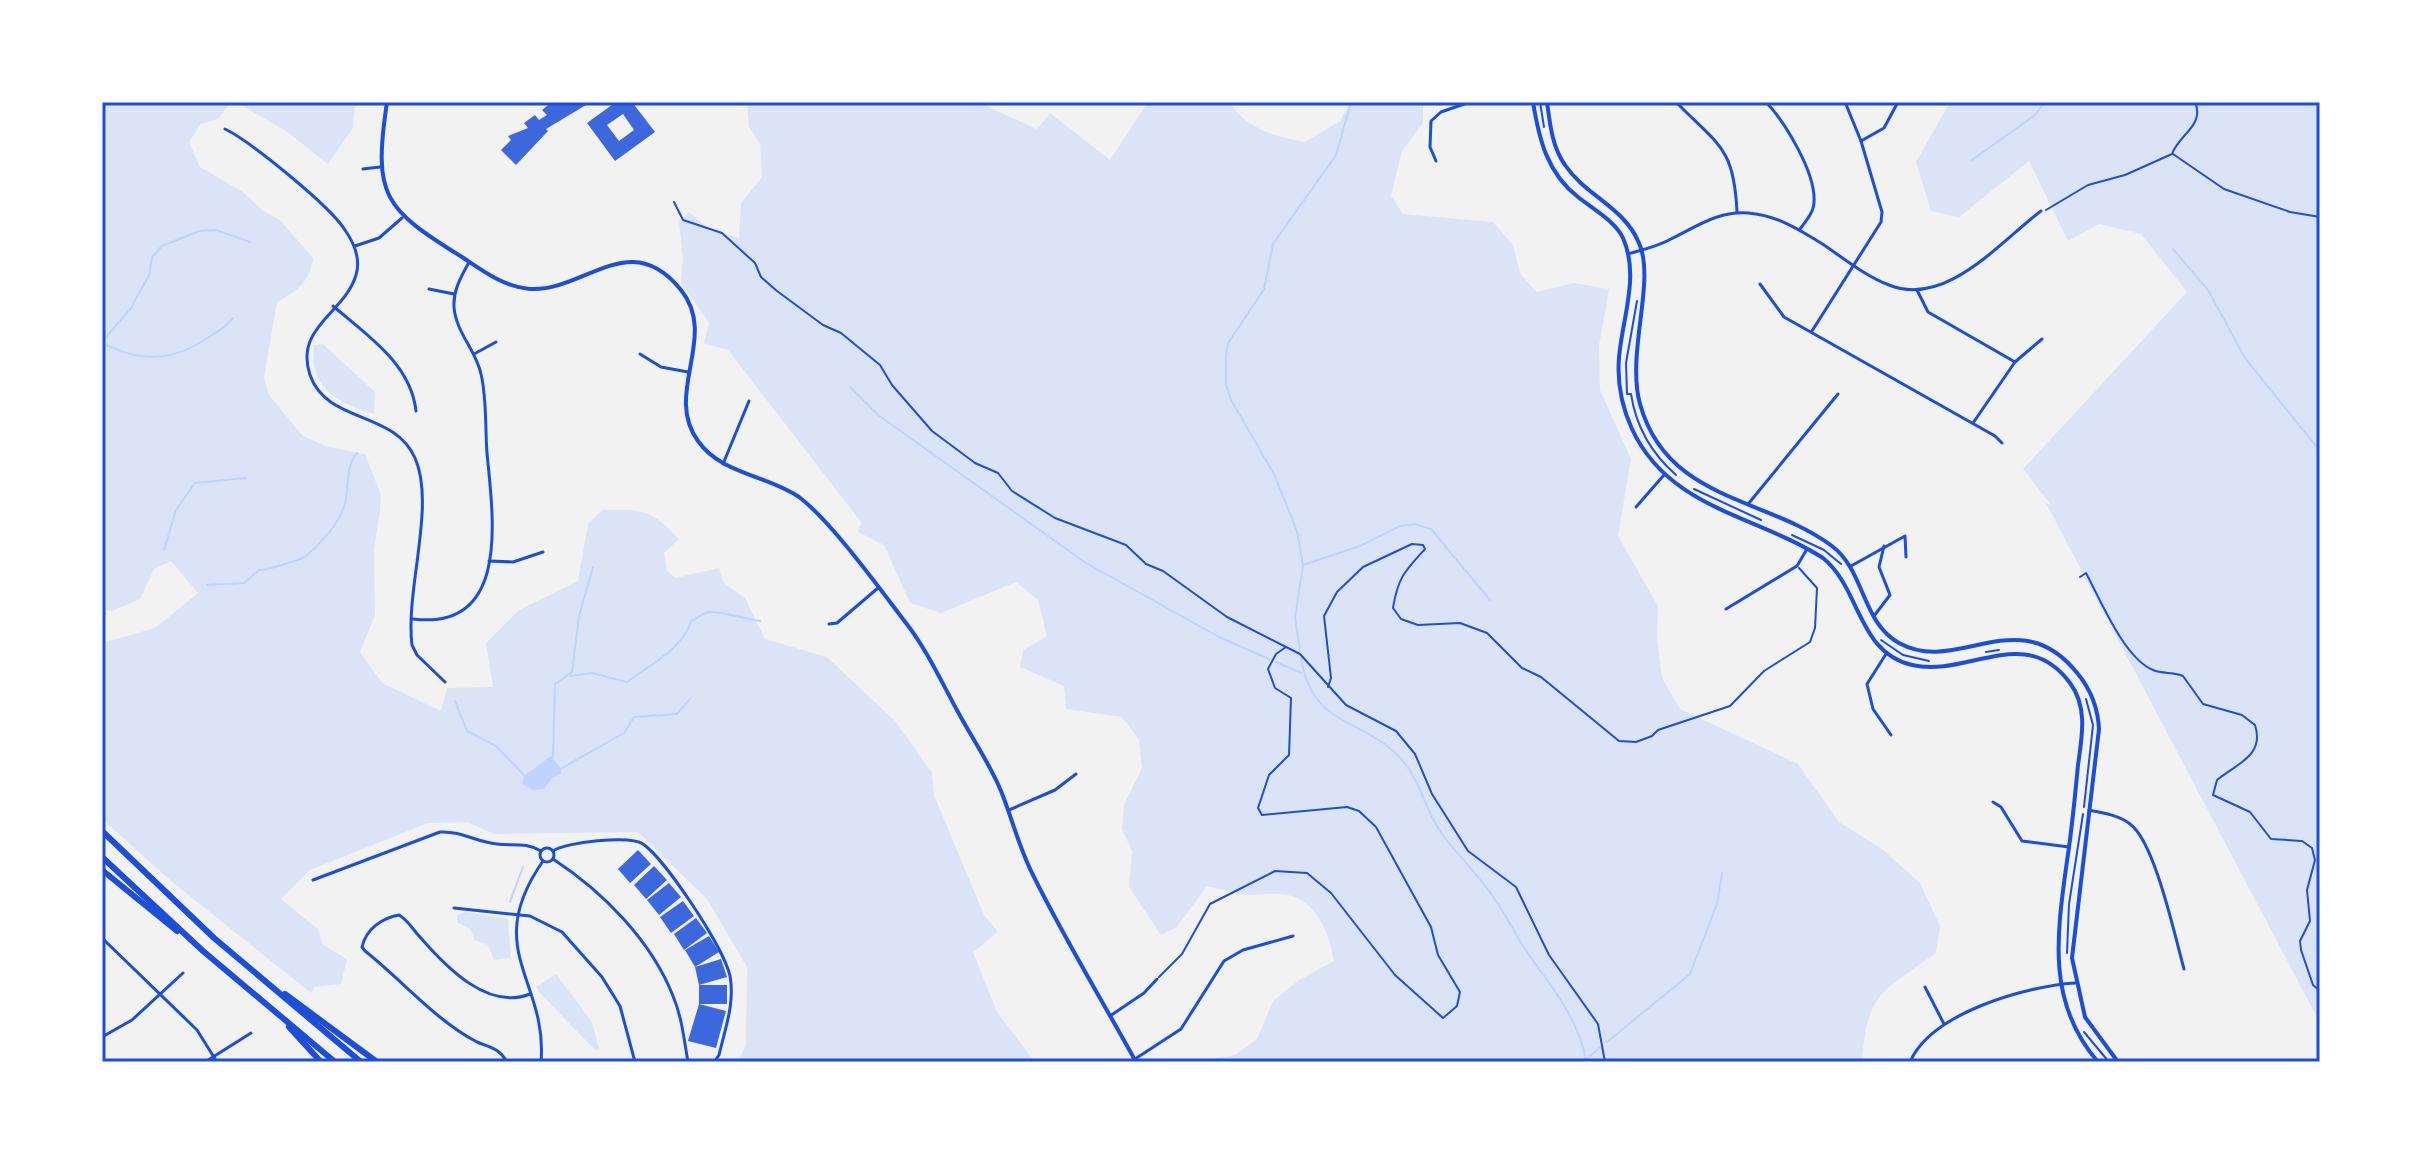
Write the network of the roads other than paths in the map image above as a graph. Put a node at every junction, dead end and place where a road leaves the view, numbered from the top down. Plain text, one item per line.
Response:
1 (387, 102) edge
2 (1470, 102) edge
3 (1533, 102) edge
4 (1547, 102) edge
5 (1676, 102) edge
6 (1766, 102) edge
7 (1845, 102) edge
8 (1898, 102) edge
9 (225, 129) dead end
10 (1861, 141) junction
11 (1436, 161) dead end
12 (380, 167) junction
13 (363, 169) dead end
14 (2041, 211) road end
15 (1737, 212) junction
16 (402, 218) junction
17 (1800, 230) junction
18 (354, 247) junction
19 (1642, 249) junction
20 (1628, 254) junction
21 (469, 262) junction
22 (1854, 265) junction
23 (1760, 284) dead end
24 (429, 289) dead end
25 (1917, 290) junction
26 (454, 294) junction
27 (333, 306) junction
28 (1811, 332) junction
29 (2042, 339) dead end
30 (496, 342) dead end
31 (474, 354) junction
32 (640, 354) dead end
33 (2015, 362) junction
34 (688, 372) junction
35 (1838, 394) dead end
36 (749, 401) dead end
37 (416, 411) dead end
38 (1973, 423) junction
39 (2002, 443) dead end
40 (723, 464) junction
41 (1664, 475) junction
42 (1748, 506) junction
43 (1636, 507) dead end
44 (1884, 546) junction
45 (1807, 549) junction
46 (543, 552) dead end
47 (1906, 557) dead end
48 (489, 561) junction
49 (1851, 566) junction
50 (878, 588) junction
51 (1726, 609) dead end
52 (1874, 616) junction
53 (411, 619) junction
54 (829, 624) dead end
55 (1886, 654) junction
56 (2078, 674) junction
57 (2068, 681) junction
58 (445, 682) dead end
59 (1891, 735) dead end
60 (1076, 774) dead end
61 (1993, 802) dead end
62 (1009, 810) junction
63 (2089, 810) junction
64 (103, 831) edge
65 (2069, 847) junction
66 (541, 851) junction
67 (553, 851) junction
68 (102, 857) edge
69 (553, 859) junction
70 (543, 861) junction
71 (102, 870) edge
72 (313, 880) dead end
73 (454, 908) dead end
74 (517, 914) junction
75 (1293, 936) dead end
76 (102, 938) edge
77 (203, 951) junction
78 (243, 964) junction
79 (2184, 969) dead end
80 (183, 973) dead end
81 (1157, 979) road end
82 (2075, 983) junction
83 (2060, 984) junction
84 (1925, 987) dead end
85 (162, 993) junction
86 (530, 994) junction
87 (1110, 1016) junction
88 (285, 1020) junction
89 (1944, 1024) junction
90 (251, 1033) dead end
91 (102, 1037) edge
92 (215, 1057) junction
93 (1135, 1060) edge
94 (205, 1062) edge
95 (217, 1062) edge
96 (321, 1062) edge
97 (335, 1062) edge
98 (361, 1062) edge
99 (377, 1062) edge
100 (507, 1062) edge
101 (541, 1062) edge
102 (635, 1062) edge
103 (688, 1062) edge
104 (714, 1062) edge
105 (1910, 1062) edge
106 (2098, 1062) edge
107 (2118, 1062) edge

1 - 12 main road
2 - 11 street
3 - 20 main road
4 - 19 main road
5 - 15 street
6 - 17 street
7 - 10 street
8 - 10 street
9 - 18 street
10 - 22 street
12 - 13 street
12 - 16 main road
14 - 25 street
15 - 17 street
15 - 19 street
16 - 18 street
16 - 21 main road
17 - 22 street
18 - 27 street
19 - 20 street
19 - 42 main road
20 - 41 main road
21 - 26 street
21 - 34 main road
22 - 25 street
22 - 28 street
23 - 28 street
24 - 26 street
25 - 33 street
26 - 31 street
27 - 37 street
27 - 53 street
28 - 38 street
29 - 33 street
30 - 31 street
31 - 48 street
32 - 34 street
33 - 38 street
34 - 40 main road
35 - 42 street
36 - 40 street
38 - 39 street
40 - 50 main road
41 - 43 street
41 - 45 main road
42 - 49 main road
44 - 47 street
44 - 49 street
44 - 52 street
45 - 51 street
45 - 55 main road
46 - 48 street
48 - 53 street
49 - 52 main road
50 - 54 street
50 - 62 main road
52 - 56 main road
53 - 58 street
55 - 57 main road
55 - 59 street
56 - 57 main road
56 - 63 main road
57 - 65 main road
60 - 62 street
61 - 65 street
62 - 87 main road
63 - 79 street
63 - 82 main road
64 - 78 highway
65 - 83 main road
66 - 67 street
66 - 70 street
66 - 72 street
67 - 69 street
67 - 104 street
68 - 77 highway
69 - 70 street
69 - 103 street
70 - 74 street
71 - 77 highway
73 - 74 street
74 - 86 street
74 - 102 street
75 - 93 street
76 - 85 street
77 - 88 highway
78 - 98 highway
78 - 99 highway
80 - 85 street
81 - 87 street
82 - 83 street
82 - 107 main road
83 - 89 street
83 - 106 main road
84 - 89 street
85 - 91 street
85 - 92 street
86 - 100 street
86 - 101 street
87 - 93 main road
88 - 96 highway
88 - 97 highway
89 - 105 street
90 - 92 street
92 - 94 street
92 - 95 street

